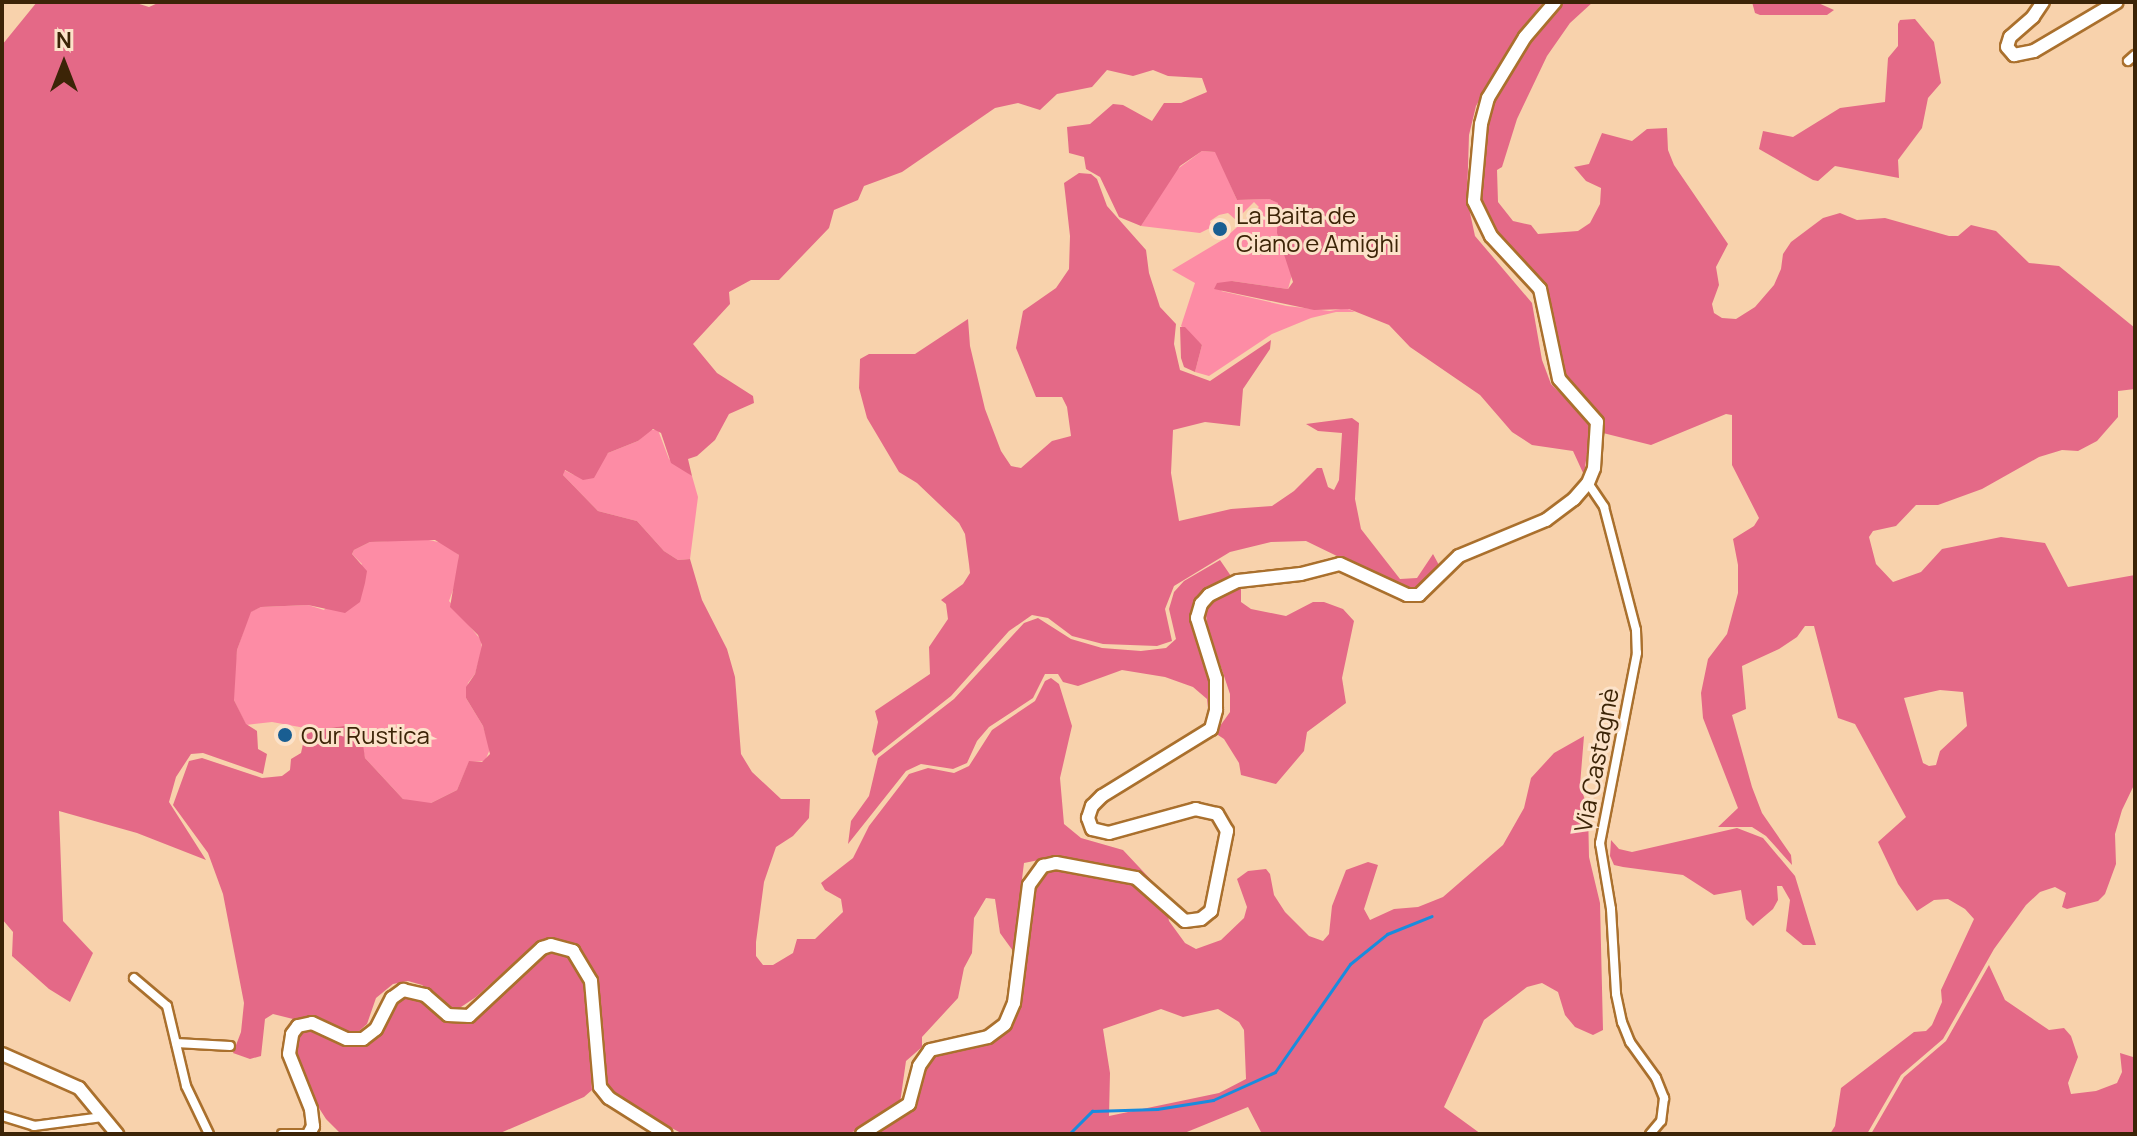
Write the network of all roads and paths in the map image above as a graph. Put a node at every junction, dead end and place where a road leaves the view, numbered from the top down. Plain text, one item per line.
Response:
1 (1555, 2) edge
2 (2043, 2) edge
3 (2117, 2) edge
4 (1588, 483) junction
5 (134, 978) dead end
6 (176, 1043) junction
7 (230, 1046) dead end
8 (2, 1054) edge
9 (2, 1116) edge
10 (102, 1117) junction
11 (117, 1134) edge
12 (209, 1134) edge
13 (282, 1134) edge
14 (307, 1134) edge
15 (666, 1134) edge
16 (862, 1134) edge
17 (1650, 1134) edge

1 - 4 street
2 - 3 street
4 - 16 street
4 - 17 street, Via Castagnè
5 - 6 street
6 - 7 street
6 - 12 street
8 - 10 street
9 - 10 street
10 - 11 street
13 - 14 street
14 - 15 street

